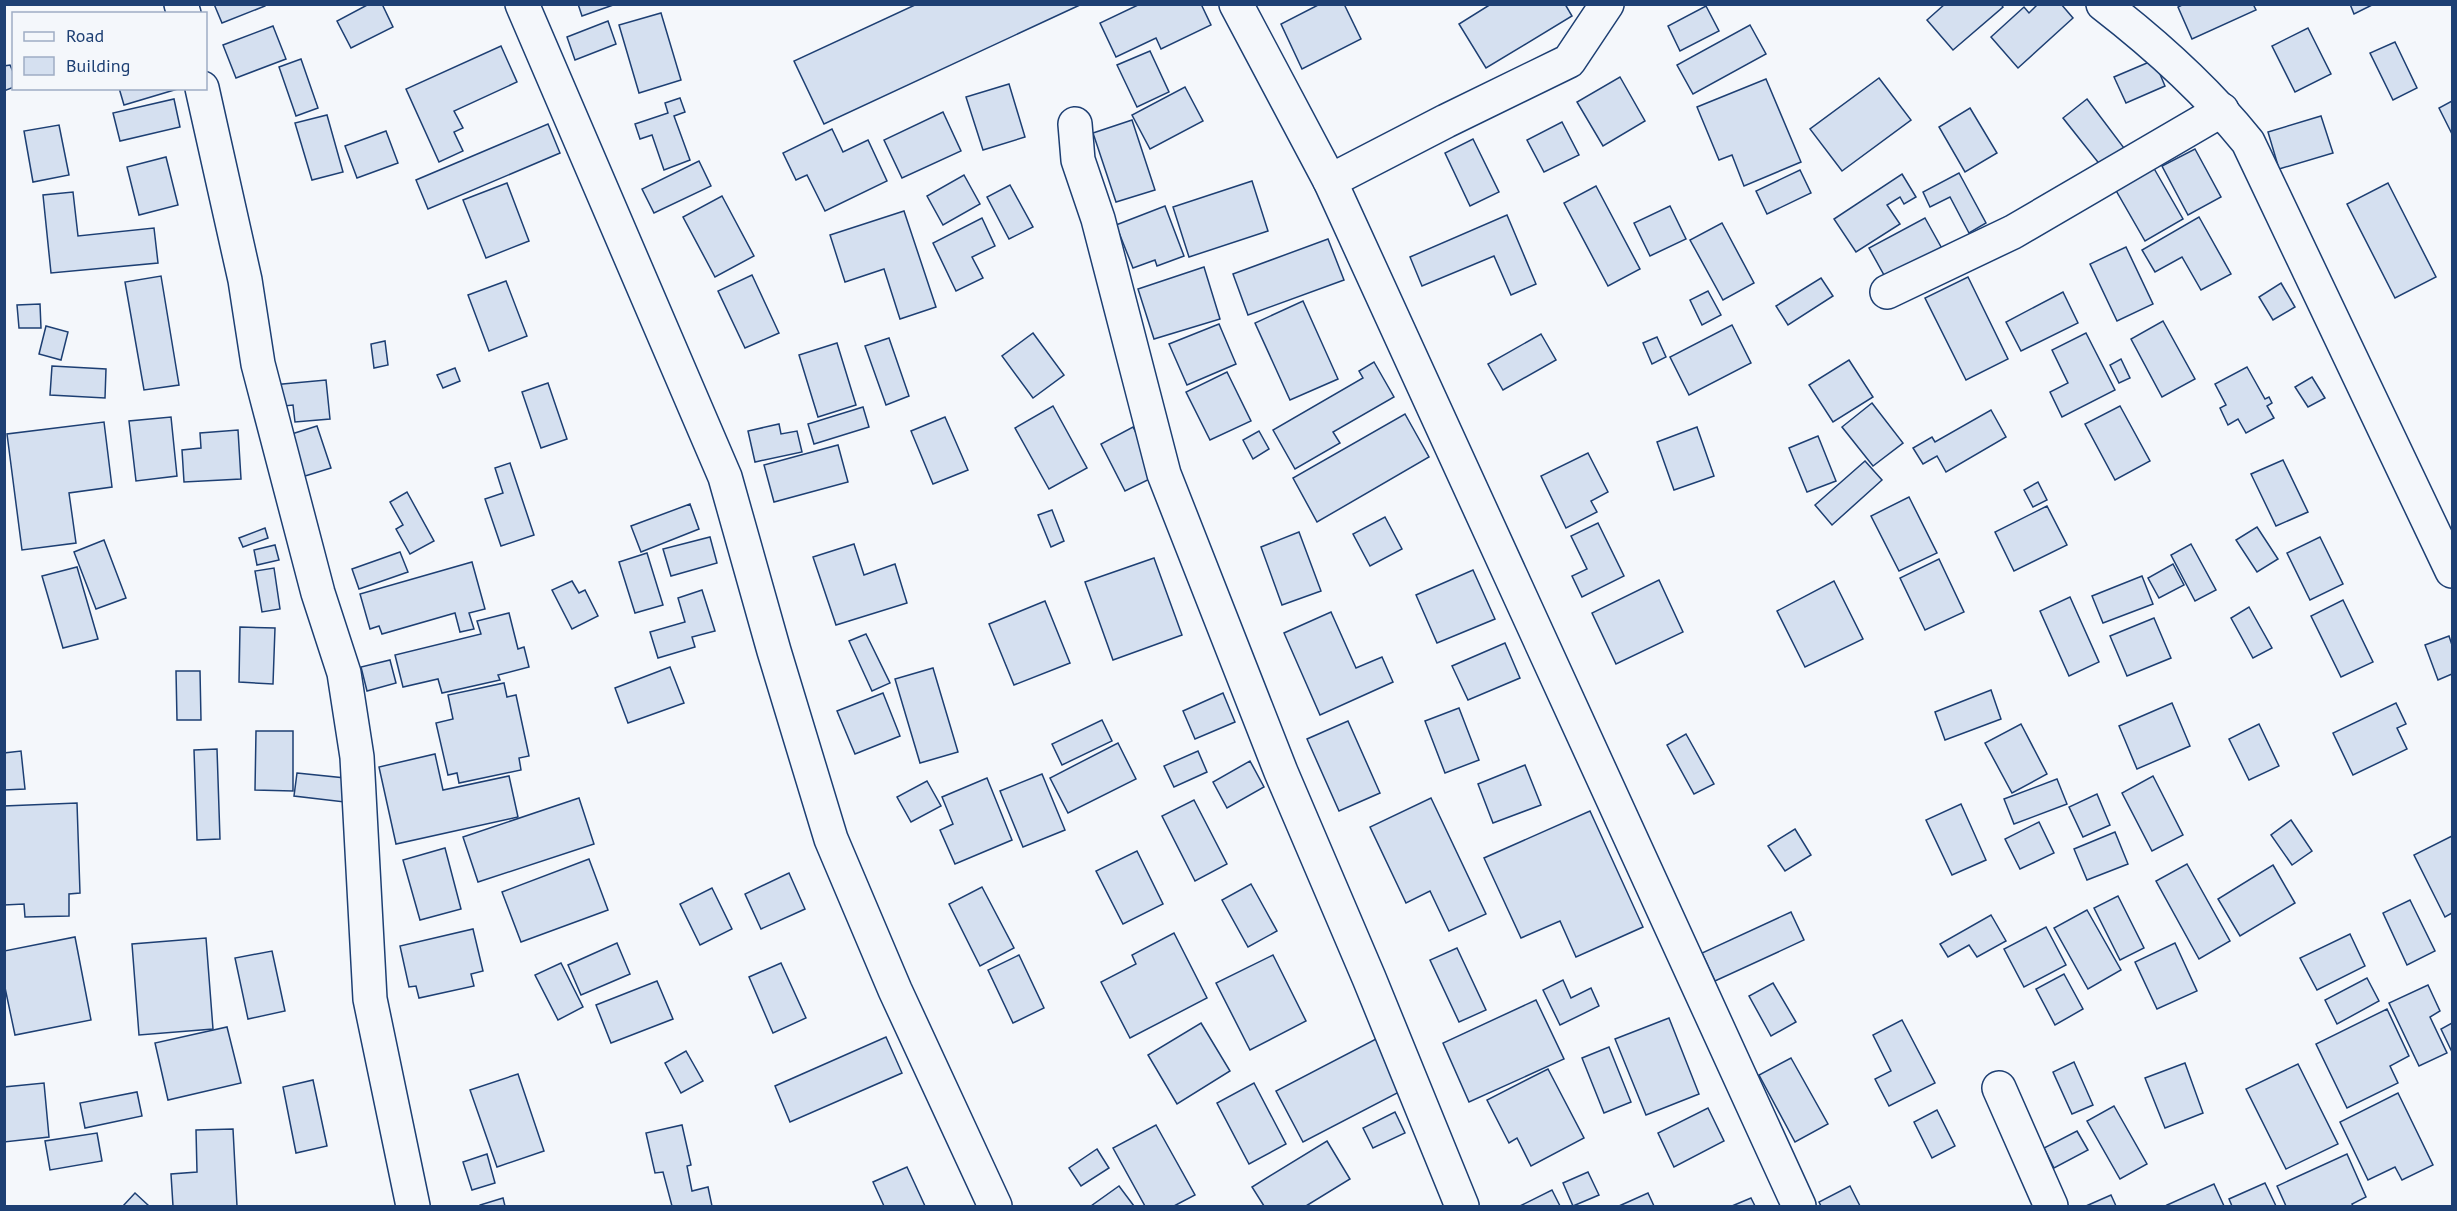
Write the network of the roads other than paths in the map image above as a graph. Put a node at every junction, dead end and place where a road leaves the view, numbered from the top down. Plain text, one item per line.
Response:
1 (522, 4) edge
2 (1236, 4) edge
3 (1607, 4) edge
4 (2103, 4) edge
5 (202, 90) edge
6 (2222, 110) junction
7 (1075, 124) dead end
8 (1330, 181) junction
9 (1887, 292) dead end
10 (2452, 571) edge
11 (2000, 1088) dead end
12 (413, 1206) edge
13 (996, 1206) edge
14 (1462, 1206) edge
15 (1799, 1206) edge
16 (2051, 1206) edge

1 - 13 street
2 - 8 street
3 - 8 street
4 - 6 street
5 - 12 street
6 - 9 street
6 - 10 street
7 - 14 street
8 - 15 street
11 - 16 street

